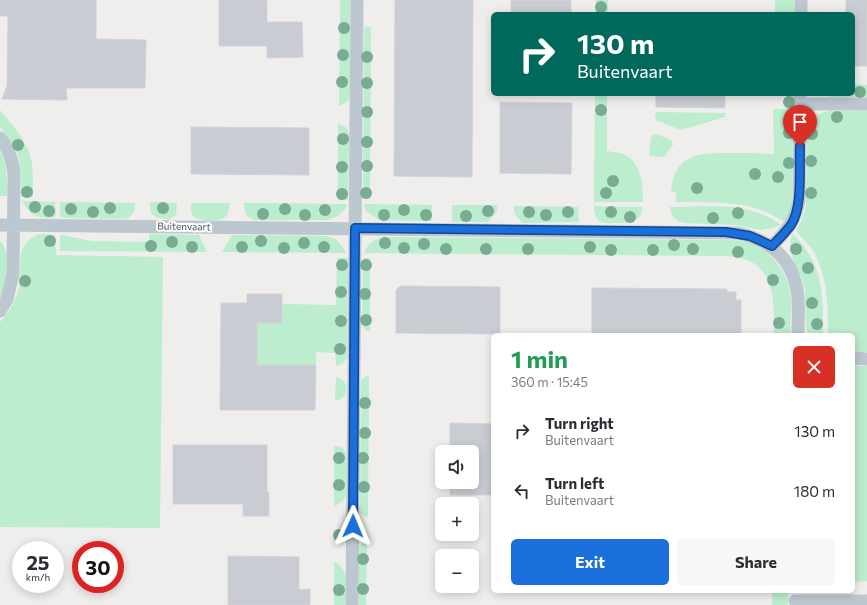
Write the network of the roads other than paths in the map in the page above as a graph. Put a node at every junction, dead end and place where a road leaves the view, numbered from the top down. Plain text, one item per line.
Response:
1 (357, 0) edge
2 (801, 0) edge
3 (801, 12) edge
4 (800, 99) edge
5 (867, 104) edge
6 (0, 138) edge
7 (13, 224) junction
8 (0, 225) edge
9 (355, 228) junction
10 (772, 246) junction
11 (0, 311) edge
12 (798, 333) edge
13 (855, 358) edge
14 (867, 358) edge
15 (795, 599) edge
16 (867, 601) edge
17 (352, 605) edge

1 - 9 street
2 - 3 street
4 - 5 street
4 - 10 street
6 - 7 street
7 - 8 street, Buitenvaart
7 - 9 street, Buitenvaart
7 - 11 street
9 - 10 street, Buitenvaart
9 - 17 street
10 - 12 street, Buitenvaart
13 - 14 street
15 - 16 street

